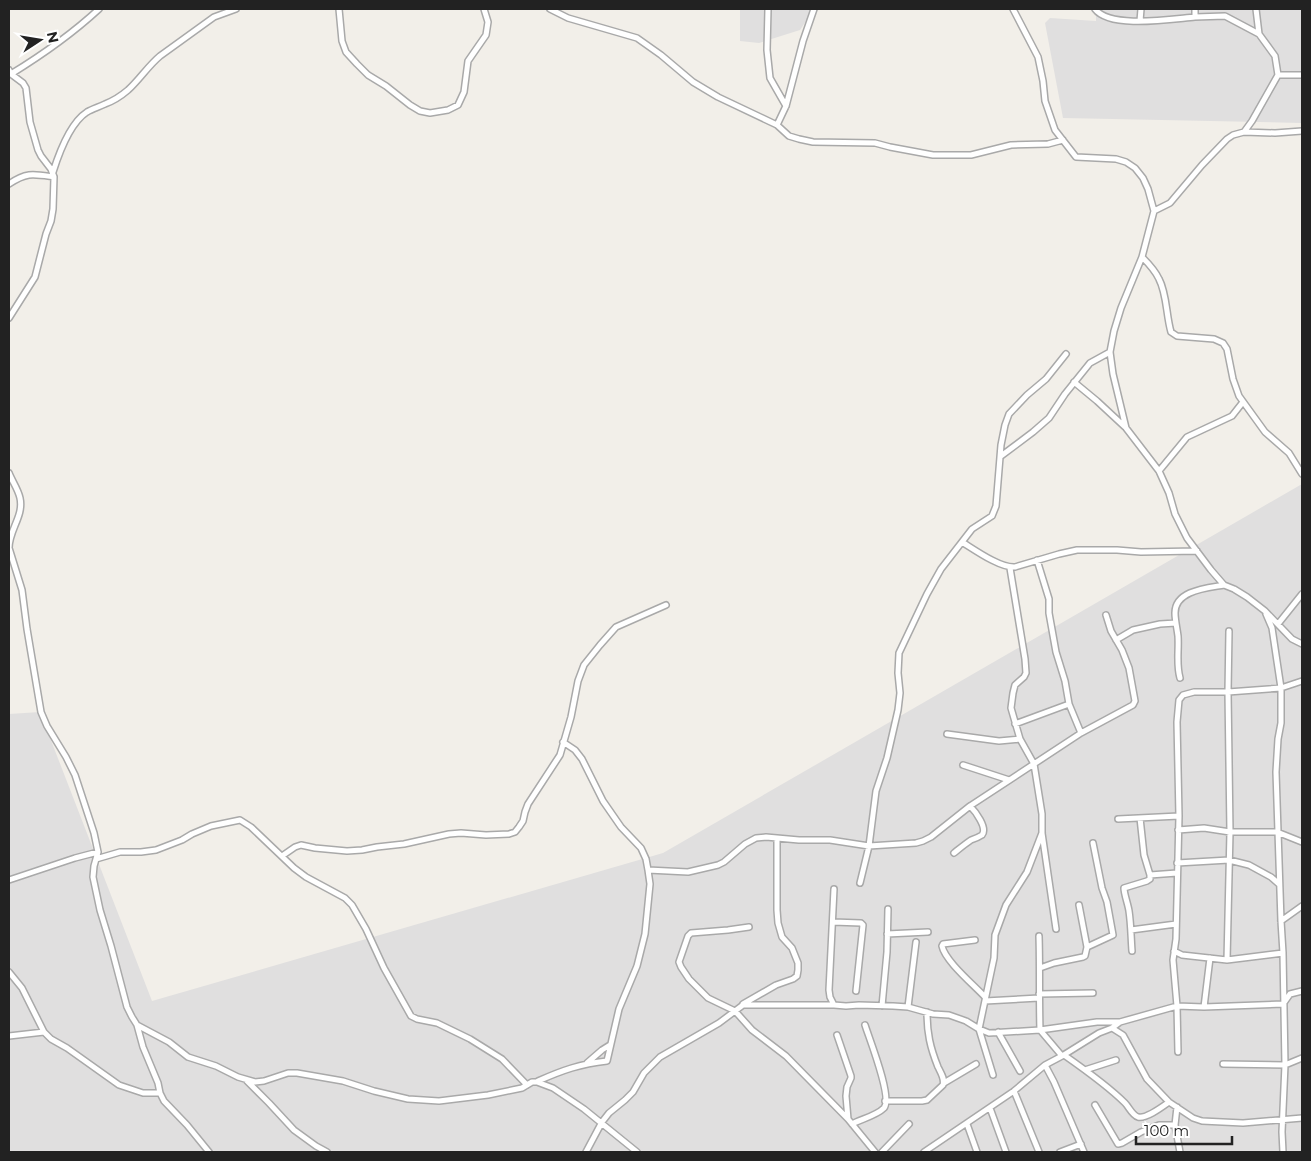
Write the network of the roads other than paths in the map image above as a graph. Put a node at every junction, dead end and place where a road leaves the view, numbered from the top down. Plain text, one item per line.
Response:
1 (99, 9) edge
2 (236, 9) edge
3 (339, 9) edge
4 (484, 9) edge
5 (550, 9) edge
6 (768, 9) edge
7 (814, 9) edge
8 (1013, 9) edge
9 (1096, 9) edge
10 (1141, 9) edge
11 (1195, 9) edge
12 (1256, 9) edge
13 (1194, 17) junction
14 (1140, 21) junction
15 (1259, 34) junction
16 (10, 72) edge
17 (1278, 75) junction
18 (1302, 75) edge
19 (786, 106) junction
20 (777, 125) junction
21 (1302, 131) edge
22 (1244, 132) junction
23 (1063, 140) junction
24 (53, 175) junction
25 (9, 184) edge
26 (1154, 211) junction
27 (1142, 257) junction
28 (9, 318) edge
29 (1110, 352) junction
30 (1066, 354) dead end
31 (1074, 382) junction
32 (1243, 402) junction
33 (1126, 428) junction
34 (1000, 456) junction
35 (1159, 471) junction
36 (9, 473) edge
37 (1302, 474) edge
38 (962, 542) junction
39 (1196, 551) junction
40 (1037, 560) junction
41 (1010, 568) junction
42 (1224, 585) junction
43 (1302, 594) edge
44 (666, 606) dead end
45 (1265, 611) junction
46 (1106, 615) dead end
47 (1176, 623) junction
48 (1278, 624) junction
49 (1229, 631) dead end
50 (1116, 640) junction
51 (1302, 644) edge
52 (1180, 678) dead end
53 (1302, 681) edge
54 (1281, 688) junction
55 (1228, 692) junction
56 (1070, 704) junction
57 (1015, 724) junction
58 (1081, 733) junction
59 (947, 734) dead end
60 (1020, 739) junction
61 (563, 742) junction
62 (1034, 764) junction
63 (963, 765) dead end
64 (1009, 780) junction
65 (970, 806) junction
66 (1179, 816) junction
67 (1140, 818) junction
68 (1118, 819) dead end
69 (1178, 830) junction
70 (1230, 832) junction
71 (1278, 832) junction
72 (1042, 833) junction
73 (777, 838) junction
74 (1302, 842) edge
75 (1093, 843) dead end
76 (869, 846) junction
77 (98, 852) junction
78 (954, 853) dead end
79 (282, 856) junction
80 (96, 859) junction
81 (1229, 860) junction
82 (1177, 863) junction
83 (648, 870) junction
84 (1177, 874) junction
85 (1150, 875) junction
86 (9, 880) edge
87 (860, 883) dead end
88 (1279, 884) junction
89 (834, 889) dead end
90 (1078, 905) dead end
91 (1302, 906) edge
92 (888, 909) dead end
93 (1280, 920) junction
94 (833, 922) junction
95 (1176, 924) junction
96 (749, 927) dead end
97 (1056, 929) dead end
98 (1131, 930) junction
99 (928, 932) dead end
100 (887, 934) junction
101 (1039, 936) dead end
102 (975, 940) dead end
103 (916, 942) dead end
104 (1087, 947) junction
105 (1132, 951) dead end
106 (1174, 951) junction
107 (1283, 953) junction
108 (1210, 958) junction
109 (1228, 960) junction
110 (1040, 968) junction
111 (9, 972) edge
112 (856, 991) dead end
113 (1302, 991) edge
114 (1093, 993) dead end
115 (1039, 996) junction
116 (985, 999) junction
117 (743, 1004) junction
118 (1283, 1004) junction
119 (834, 1005) junction
120 (882, 1006) junction
121 (1177, 1006) junction
122 (1204, 1006) junction
123 (908, 1007) junction
124 (735, 1012) junction
125 (927, 1012) junction
126 (1120, 1022) junction
127 (137, 1025) junction
128 (865, 1025) dead end
129 (1112, 1028) junction
130 (979, 1030) junction
131 (1040, 1030) junction
132 (44, 1032) junction
133 (998, 1032) junction
134 (837, 1035) dead end
135 (9, 1036) edge
136 (610, 1045) junction
137 (1178, 1052) dead end
138 (1063, 1056) junction
139 (1302, 1058) edge
140 (1116, 1060) dead end
141 (587, 1064) junction
142 (976, 1064) dead end
143 (1223, 1064) dead end
144 (1285, 1064) junction
145 (1045, 1065) junction
146 (1086, 1070) junction
147 (1020, 1071) dead end
148 (993, 1075) dead end
149 (246, 1080) junction
150 (537, 1082) junction
151 (944, 1083) junction
152 (527, 1085) junction
153 (1014, 1091) junction
154 (160, 1094) junction
155 (886, 1101) junction
156 (1169, 1102) junction
157 (1095, 1105) dead end
158 (1176, 1106) junction
159 (990, 1108) junction
160 (1302, 1118) edge
161 (1282, 1120) junction
162 (850, 1121) junction
163 (602, 1122) junction
164 (909, 1124) dead end
165 (967, 1124) junction
166 (1175, 1125) junction
167 (1081, 1144) junction
168 (209, 1152) edge
169 (327, 1152) edge
170 (586, 1152) edge
171 (637, 1152) edge
172 (875, 1152) edge
173 (882, 1152) edge
174 (924, 1152) edge
175 (977, 1152) edge
176 (1006, 1152) edge
177 (1039, 1152) edge
178 (1060, 1152) edge
179 (1084, 1152) edge
180 (1180, 1152) edge
181 (1283, 1152) edge

1 - 16 street
2 - 24 street
3 - 4 street
5 - 20 street
6 - 19 street
7 - 19 street
8 - 23 street
9 - 14 street
10 - 14 street
11 - 13 street
12 - 15 street
13 - 14 street
13 - 15 street
15 - 17 street
16 - 24 street
17 - 18 street
17 - 22 street
19 - 20 street
20 - 23 street
21 - 22 street
22 - 26 street
23 - 26 street
24 - 25 street
24 - 28 street
26 - 27 street
27 - 29 street
27 - 32 street
29 - 31 street
29 - 33 street
30 - 34 street
31 - 33 street
31 - 34 street
32 - 35 street
32 - 37 street
33 - 35 street
34 - 38 street
35 - 39 street
36 - 77 street
38 - 41 street
38 - 76 street
39 - 40 street
39 - 42 street
40 - 41 street
40 - 56 street
41 - 57 street
42 - 45 street
42 - 47 street
43 - 48 street
44 - 61 street
45 - 48 street
45 - 54 street
46 - 50 street
47 - 50 street
47 - 52 street
48 - 51 street
49 - 55 street
50 - 58 street
53 - 54 street
54 - 55 street
54 - 71 street
55 - 66 street
55 - 70 street
56 - 57 street
56 - 58 street
57 - 60 street
58 - 62 street
59 - 60 street
60 - 62 street
61 - 79 street
61 - 83 street
62 - 64 street
62 - 72 street
63 - 64 street
64 - 65 street
65 - 76 street
65 - 78 street
66 - 67 street
66 - 69 street
67 - 68 street
67 - 85 street
69 - 70 street
69 - 82 street
70 - 71 street
70 - 81 street
71 - 74 street
71 - 88 street
72 - 97 street
72 - 116 street
73 - 76 street
73 - 83 street
73 - 117 street
75 - 104 street
76 - 87 street
77 - 80 street
77 - 86 street
79 - 80 street
79 - 152 street
80 - 127 street
81 - 82 street
81 - 88 street
81 - 109 street
82 - 84 street
83 - 136 street
84 - 85 street
84 - 95 street
85 - 98 street
88 - 93 street
89 - 94 street
90 - 104 street
91 - 93 street
92 - 100 street
93 - 107 street
94 - 112 street
94 - 119 street
95 - 98 street
95 - 106 street
96 - 124 street
98 - 105 street
99 - 100 street
100 - 120 street
101 - 110 street
102 - 116 street
103 - 123 street
104 - 110 street
106 - 108 street
106 - 121 street
107 - 109 street
107 - 118 street
108 - 109 street
108 - 122 street
110 - 115 street
111 - 132 street
113 - 118 street
114 - 115 street
115 - 116 street
115 - 131 street
116 - 130 street
117 - 119 street
117 - 124 street
118 - 122 street
118 - 144 street
119 - 120 street
120 - 123 street
121 - 122 street
121 - 126 street
121 - 137 street
123 - 125 street
124 - 162 street
124 - 163 street
125 - 130 street
125 - 151 street
126 - 129 street
126 - 131 street
127 - 149 street
127 - 154 street
128 - 155 street
129 - 138 street
129 - 156 street
130 - 133 street
130 - 148 street
131 - 133 street
131 - 138 street
132 - 135 street
132 - 154 street
133 - 147 street
134 - 162 street
136 - 141 street
136 - 141 street
138 - 145 street
138 - 146 street
139 - 144 street
140 - 146 street
141 - 150 street
142 - 151 street
143 - 144 street
144 - 161 street
145 - 153 street
145 - 167 street
146 - 156 street
149 - 152 street
149 - 169 street
150 - 152 street
150 - 163 street
151 - 155 street
153 - 159 street
153 - 177 street
154 - 168 street
155 - 162 street
156 - 158 street
157 - 166 street
158 - 161 street
158 - 166 street
159 - 165 street
159 - 176 street
160 - 161 street
161 - 181 street
162 - 172 street
163 - 170 street
163 - 171 street
164 - 173 street
165 - 174 street
165 - 175 street
166 - 180 street
167 - 178 street
167 - 179 street

